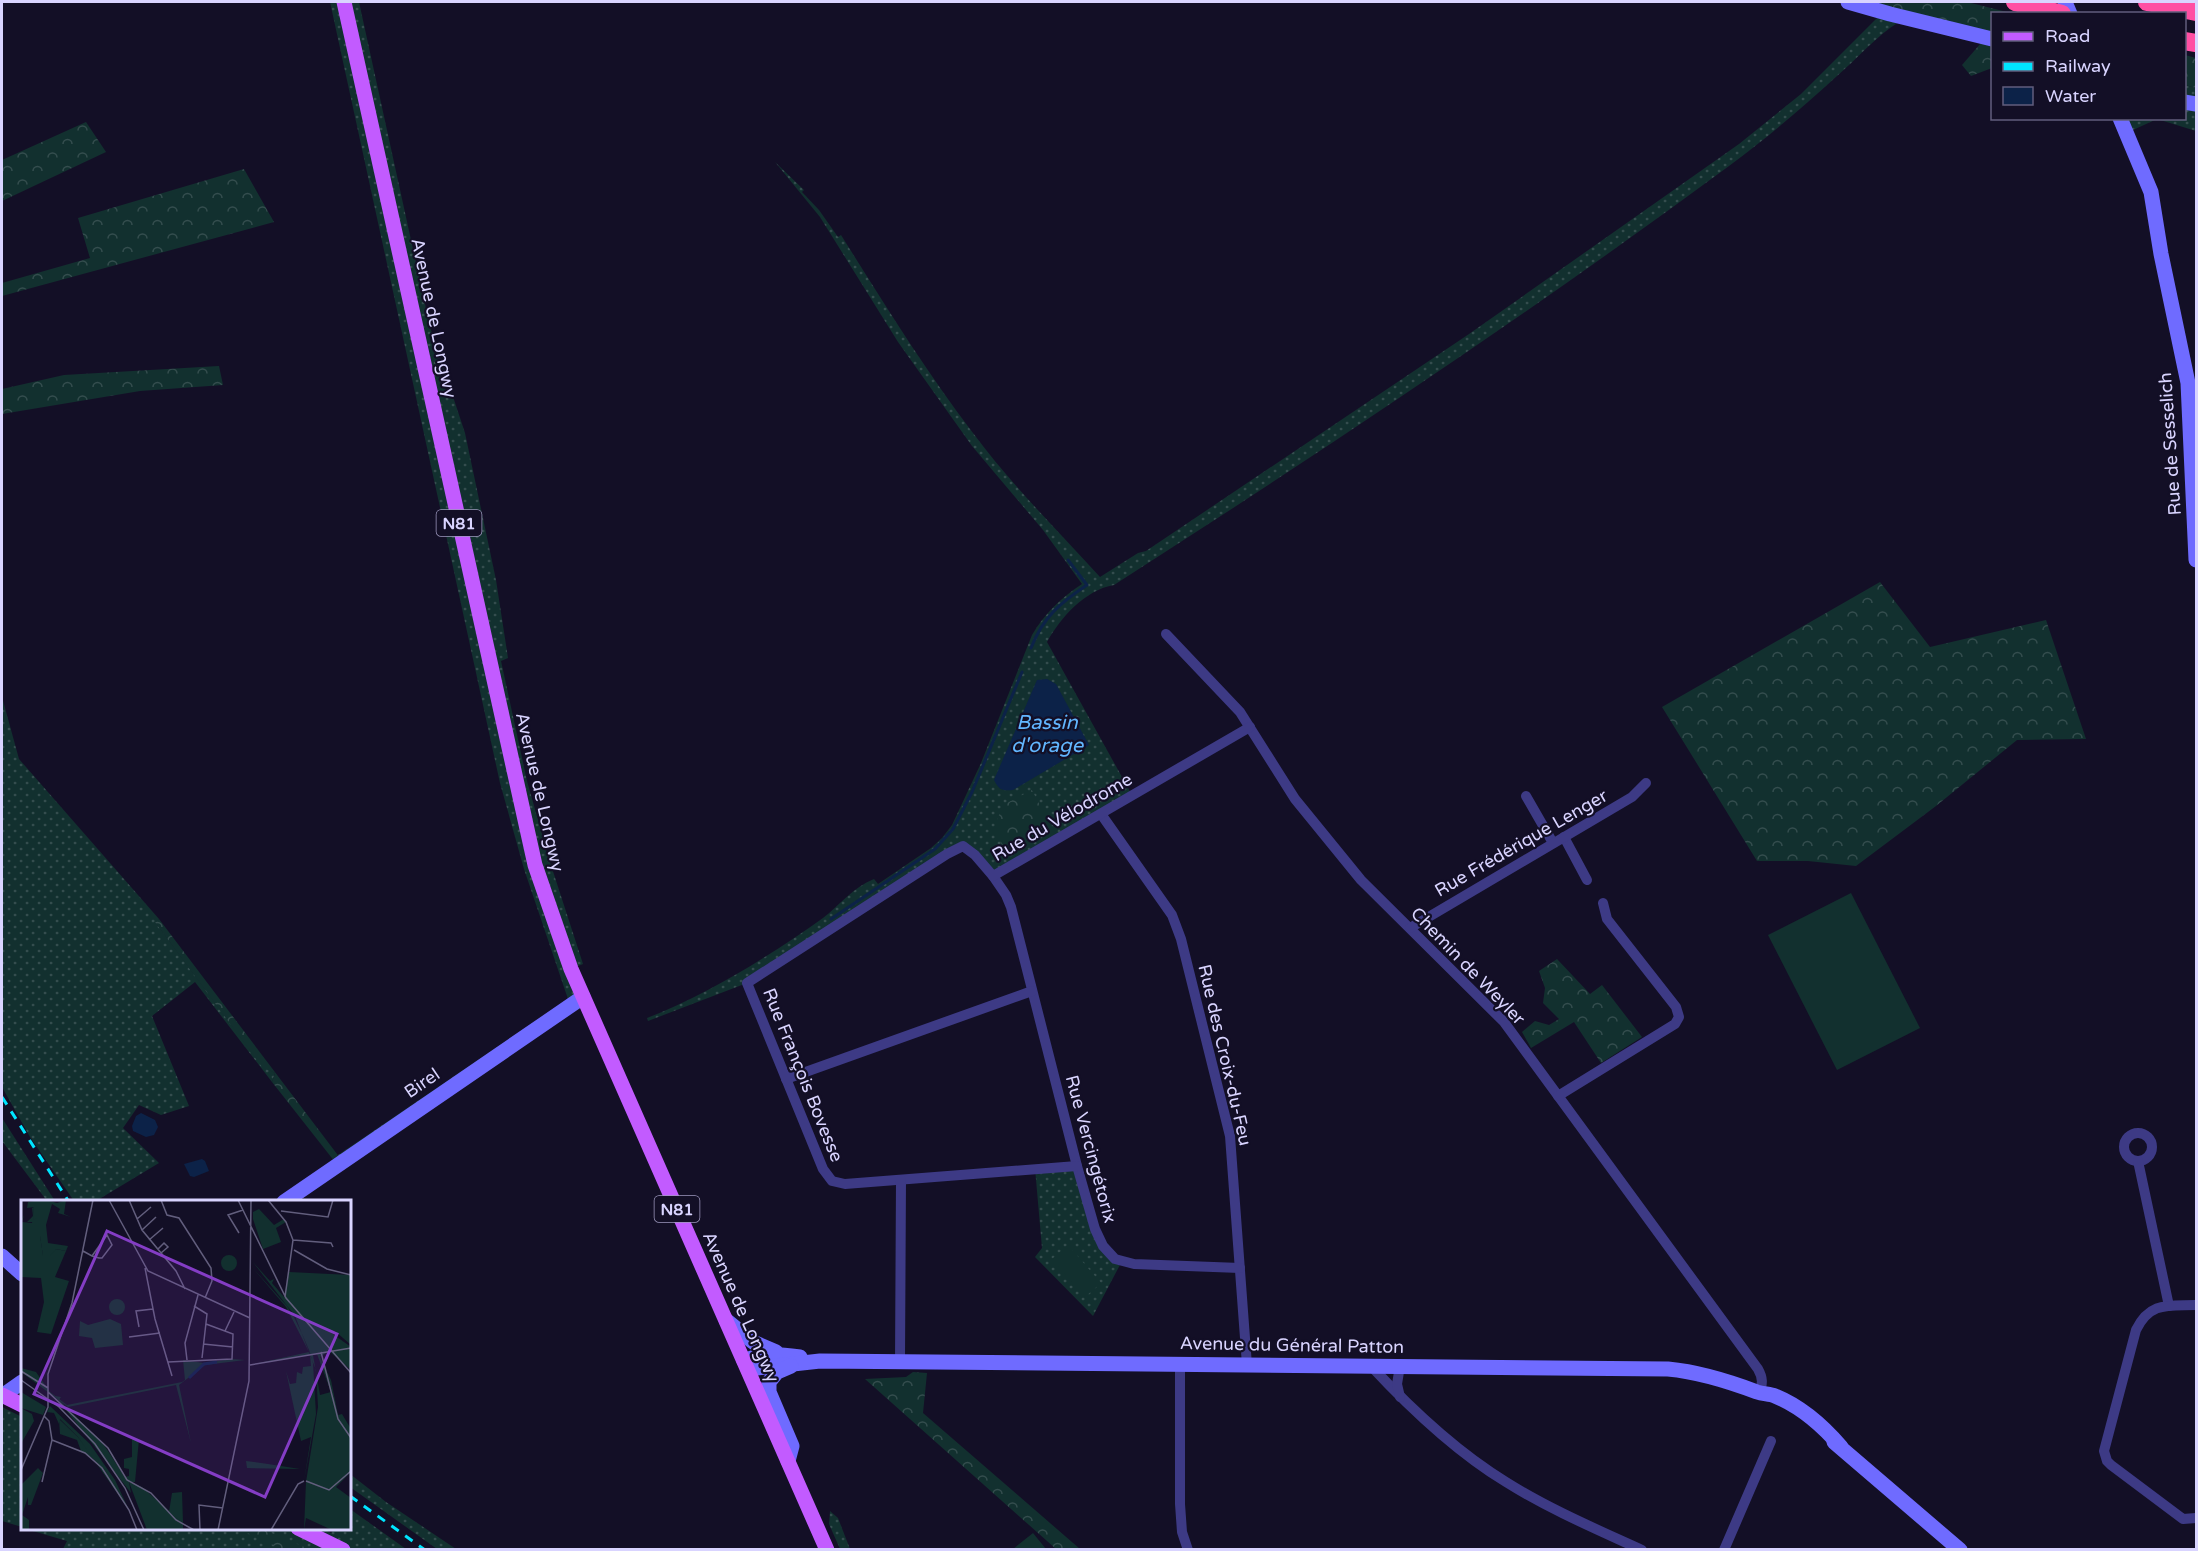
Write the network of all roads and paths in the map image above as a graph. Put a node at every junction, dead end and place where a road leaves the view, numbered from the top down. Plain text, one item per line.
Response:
1 (344, 2) edge
2 (1848, 2) edge
3 (2015, 2) edge
4 (2147, 2) edge
5 (2054, 11) edge
6 (2196, 12) edge
7 (1991, 39) edge
8 (2121, 120) edge
9 (2196, 560) edge
10 (1166, 634) dead end
11 (1250, 727) junction
12 (1646, 783) dead end
13 (1526, 796) dead end
14 (1101, 814) junction
15 (1564, 837) junction
16 (1553, 843) junction
17 (993, 876) junction
18 (1587, 880) dead end
19 (1603, 903) dead end
20 (1410, 928) junction
21 (747, 983) joint
22 (1032, 991) junction
23 (583, 997) junction
24 (786, 1079) junction
25 (1558, 1096) junction
26 (2138, 1161) dead end
27 (1077, 1166) junction
28 (901, 1180) junction
29 (287, 1200) edge
30 (2, 1256) edge
31 (1240, 1268) junction
32 (21, 1273) edge
33 (2196, 1305) edge
34 (2169, 1306) junction
35 (726, 1320) junction
36 (778, 1354) junction
37 (820, 1360) junction
38 (900, 1361) junction
39 (1180, 1364) junction
40 (746, 1365) junction
41 (1247, 1365) junction
42 (1371, 1366) junction
43 (1400, 1366) junction
44 (21, 1383) edge
45 (1754, 1391) junction
46 (2, 1396) edge
47 (1400, 1398) junction
48 (21, 1405) edge
49 (1771, 1441) dead end
50 (788, 1461) junction
51 (2196, 1518) edge
52 (302, 1530) edge
53 (343, 1550) edge
54 (827, 1550) edge
55 (1188, 1550) edge
56 (1642, 1550) edge
57 (1724, 1550) edge
58 (1960, 1550) edge

1 - 23 main road, Avenue de Longwy / N81
2 - 7 main road
3 - 5 highway
4 - 6 highway
8 - 9 main road, Rue de Sesselich
10 - 11 street, Chemin de Weyler
11 - 14 street, Rue du Vélodrome
11 - 20 street, Chemin de Weyler
12 - 15 street, Rue Frédérique Lenger
13 - 16 street
14 - 17 street, Rue du Vélodrome
14 - 31 street, Rue des Croix-du-Feu
15 - 16 street, Rue Frédérique Lenger
15 - 18 street
16 - 20 street, Rue Frédérique Lenger
17 - 21 street, Rue du Vélodrome
17 - 22 street, Rue Vercingétorix
19 - 25 street
20 - 25 street, Chemin de Weyler
21 - 24 street, Rue François Bovesse
22 - 24 street
22 - 27 street, Rue Vercingétorix
23 - 29 main road, Birel
23 - 35 main road, Avenue de Longwy / N81
24 - 28 street, Rue François Bovesse
25 - 45 street, Chemin de Weyler
26 - 34 street
27 - 28 street, Rue François Bovesse
27 - 31 street, Rue Vercingétorix
28 - 38 street
30 - 32 main road
31 - 41 street, Rue des Croix-du-Feu
33 - 34 street
34 - 51 street
35 - 36 main road
35 - 40 main road, Avenue de Longwy / N81
36 - 37 main road
36 - 40 main road
37 - 38 main road, Avenue du Général Patton
37 - 40 main road
37 - 50 main road, N81
38 - 39 main road, Avenue du Général Patton
39 - 41 main road, Avenue du Général Patton
39 - 55 street
40 - 50 main road, Avenue de Longwy / N81
41 - 42 main road, Avenue du Général Patton
42 - 43 main road, Avenue du Général Patton
42 - 47 street
43 - 45 main road, Avenue du Général Patton
43 - 47 street
44 - 46 main road
45 - 58 main road, Avenue du Général Patton
46 - 48 main road
47 - 56 street
49 - 57 street
50 - 54 main road, Avenue de Longwy / N81
52 - 53 main road

